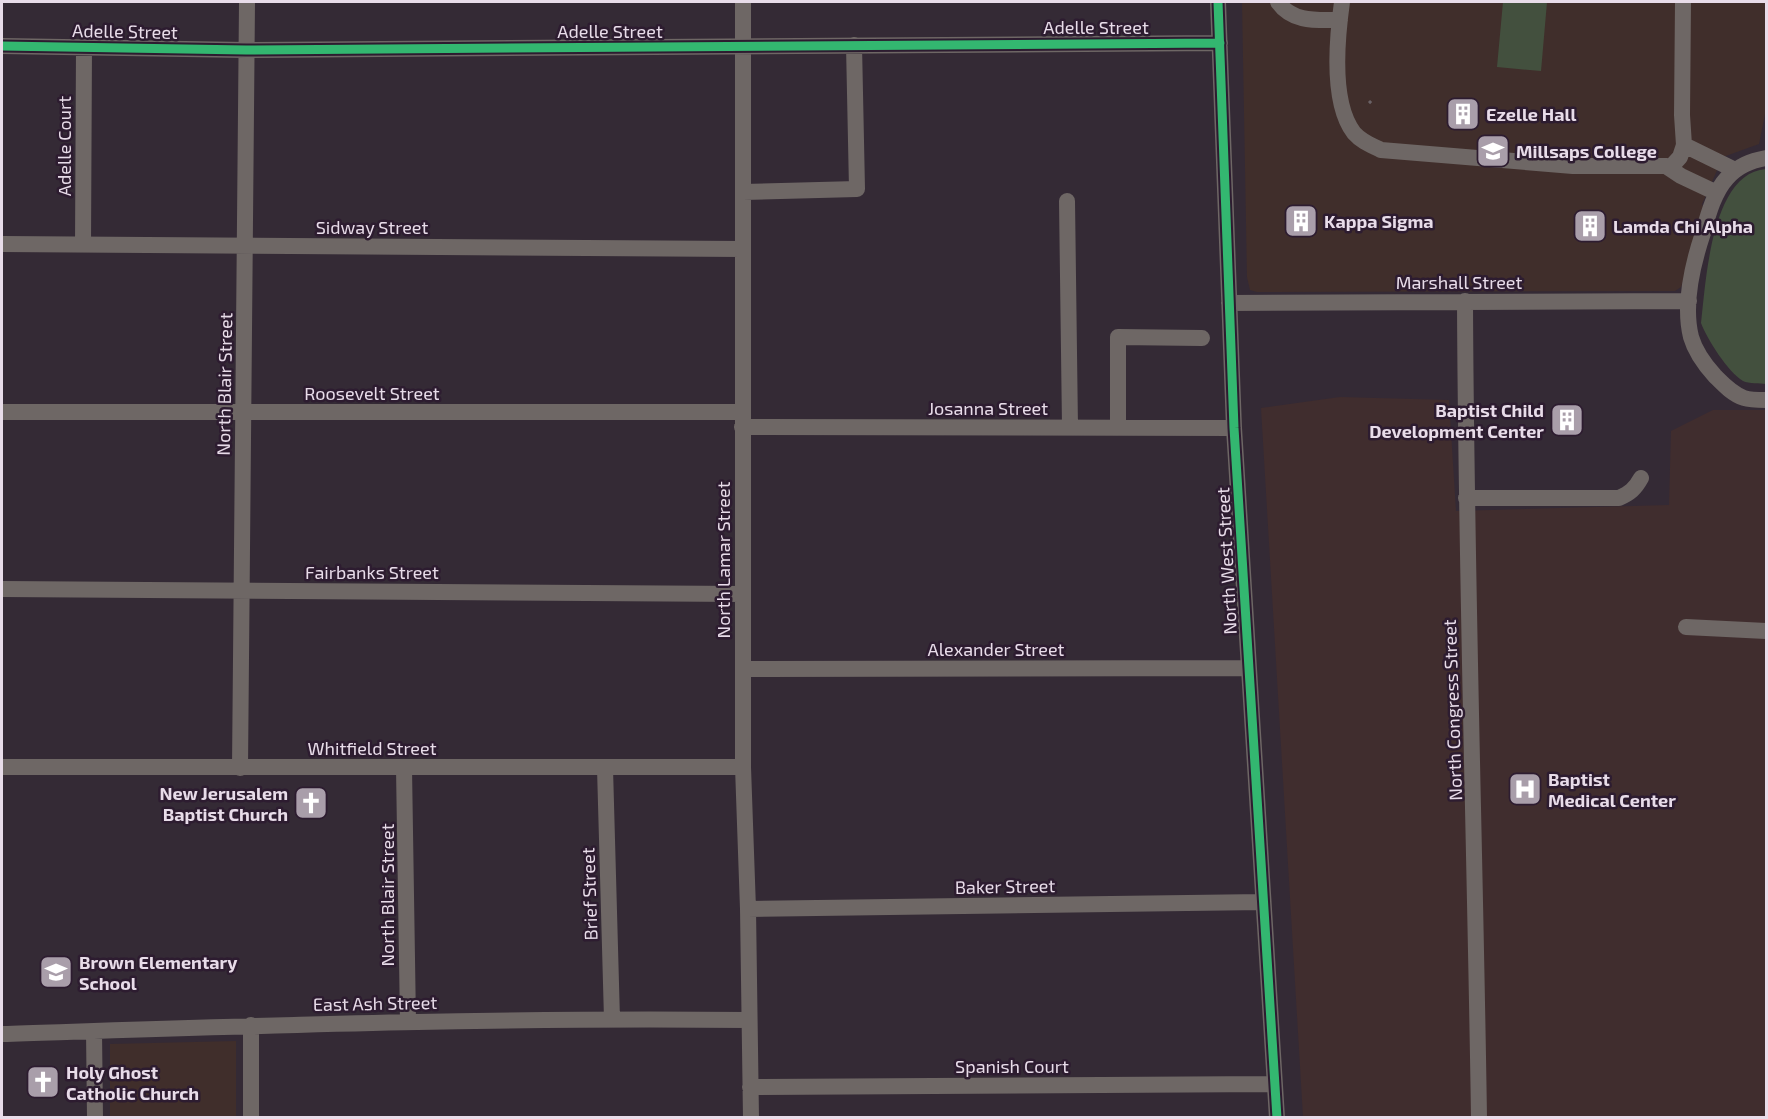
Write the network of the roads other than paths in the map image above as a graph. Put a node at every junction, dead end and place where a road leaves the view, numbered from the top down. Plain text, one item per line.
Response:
1 (247, 2) edge
2 (743, 2) edge
3 (1218, 2) edge
4 (1278, 2) edge
5 (1342, 2) edge
6 (1683, 2) edge
7 (1340, 20) junction
8 (1220, 43) junction
9 (854, 45) junction
10 (2, 46) edge
11 (743, 46) junction
12 (84, 47) junction
13 (246, 50) junction
14 (1684, 145) junction
15 (1767, 158) edge
16 (1666, 166) junction
17 (1726, 181) junction
18 (743, 192) junction
19 (1068, 201) dead end
20 (2, 244) edge
21 (83, 245) junction
22 (244, 246) junction
23 (743, 249) junction
24 (1465, 301) junction
25 (1689, 301) junction
26 (1229, 303) junction
27 (1202, 338) dead end
28 (1767, 400) edge
29 (2, 412) edge
30 (243, 412) junction
31 (742, 420) junction
32 (1070, 427) junction
33 (1118, 427) junction
34 (1234, 428) junction
35 (1641, 478) dead end
36 (1466, 498) junction
37 (2, 589) edge
38 (241, 591) junction
39 (743, 594) junction
40 (1686, 627) dead end
41 (1767, 631) edge
42 (1249, 668) junction
43 (743, 669) junction
44 (2, 767) edge
45 (743, 767) junction
46 (240, 768) junction
47 (404, 768) junction
48 (605, 768) junction
49 (1263, 902) junction
50 (748, 909) junction
51 (612, 1019) junction
52 (749, 1020) junction
53 (408, 1022) junction
54 (251, 1025) junction
55 (94, 1031) junction
56 (2, 1034) edge
57 (1274, 1084) junction
58 (750, 1087) junction
59 (94, 1118) edge
60 (251, 1118) edge
61 (751, 1118) edge
62 (1276, 1118) edge
63 (1479, 1118) edge

1 - 13 street, North Blair Street
2 - 11 street, North Lamar Street
3 - 8 street, North West Street
4 - 7 street
5 - 7 street
6 - 14 street
7 - 16 street
8 - 9 street, Adelle Street
8 - 26 street, North West Street
9 - 11 street, Adelle Street
9 - 18 street
10 - 12 street, Adelle Street
11 - 13 street, Adelle Street
11 - 18 street, North Lamar Street
12 - 13 street, Adelle Street
12 - 21 street, Adelle Court
13 - 22 street, North Blair Street
14 - 16 street
14 - 17 street
15 - 17 street
16 - 17 street
17 - 25 street
18 - 23 street, North Lamar Street
19 - 32 street
20 - 21 street, Sidway Street
21 - 22 street, Sidway Street
22 - 23 street, Sidway Street
22 - 30 street, North Blair Street
23 - 31 street, North Lamar Street
24 - 25 street, Marshall Street
24 - 26 street, Marshall Street
24 - 36 street, North Congress Street
25 - 28 street
26 - 34 street, North West Street
27 - 33 street
29 - 30 street, Roosevelt Street
30 - 31 street, Roosevelt Street
30 - 38 street, North Blair Street
31 - 32 street, Josanna Street
31 - 39 street, North Lamar Street
32 - 33 street, Josanna Street
33 - 34 street, Josanna Street
34 - 42 street, North West Street
35 - 36 street
36 - 63 street, North Congress Street
37 - 38 street, Fairbanks Street
38 - 39 street, Fairbanks Street
38 - 46 street, North Blair Street
39 - 43 street, North Lamar Street
40 - 41 street
42 - 43 street, Alexander Street
42 - 49 street, North West Street
43 - 45 street, North Lamar Street
44 - 46 street, Whitfield Street
45 - 48 street, Whitfield Street
45 - 50 street, North Lamar Street
46 - 47 street, Whitfield Street
47 - 48 street, Whitfield Street
47 - 53 street, North Blair Street
48 - 51 street, Brief Street
49 - 50 street, Baker Street
49 - 57 street, North West Street
50 - 52 street, North Lamar Street
51 - 52 street, East Ash Street
51 - 53 street, East Ash Street
52 - 58 street, North Lamar Street
53 - 54 street, East Ash Street
54 - 55 street, East Ash Street
54 - 60 street
55 - 56 street, East Ash Street
55 - 59 street
57 - 58 street, Spanish Court
57 - 62 street, North West Street
58 - 61 street, North Lamar Street

